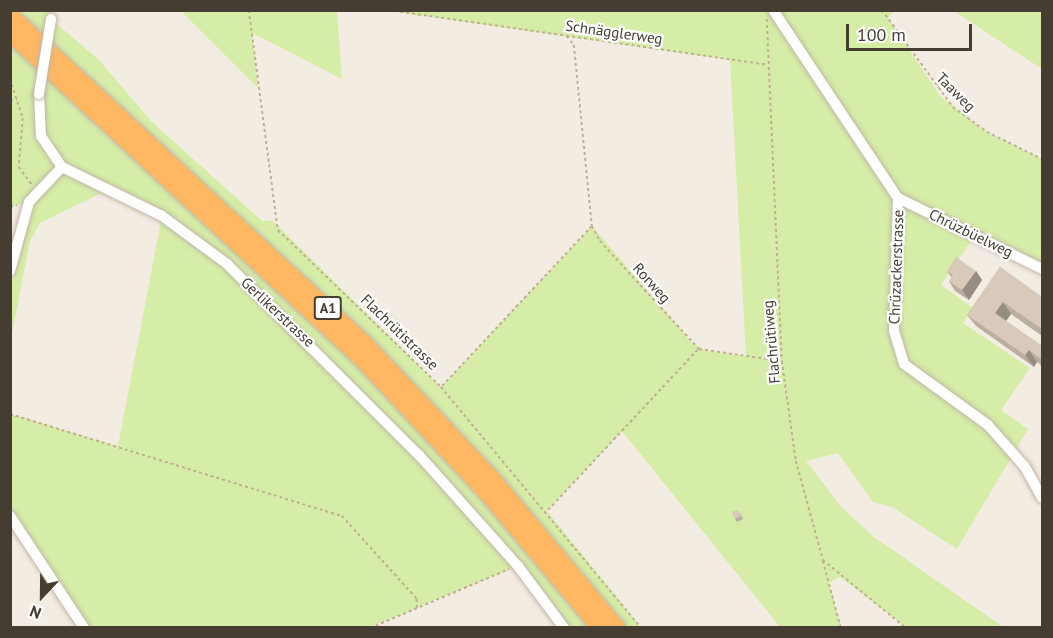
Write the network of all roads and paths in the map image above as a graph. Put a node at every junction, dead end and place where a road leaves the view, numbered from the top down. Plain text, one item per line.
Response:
1 (249, 10) edge
2 (388, 10) edge
3 (767, 10) edge
4 (773, 10) edge
5 (882, 10) edge
6 (10, 15) edge
7 (51, 15) edge
8 (10, 33) edge
9 (567, 36) junction
10 (766, 64) junction
11 (10, 79) edge
12 (18, 98) junction
13 (10, 101) edge
14 (1042, 159) edge
15 (62, 167) junction
16 (39, 192) junction
17 (898, 198) junction
18 (592, 226) junction
19 (1042, 269) edge
20 (10, 271) edge
21 (699, 349) junction
22 (782, 361) junction
23 (441, 387) junction
24 (10, 414) edge
25 (1042, 498) edge
26 (547, 511) junction
27 (13, 521) edge
28 (823, 560) junction
29 (518, 566) junction
30 (417, 609) junction
31 (84, 627) edge
32 (370, 627) edge
33 (564, 627) edge
34 (600, 627) edge
35 (617, 627) edge
36 (641, 627) edge
37 (841, 627) edge
38 (906, 627) edge

1 - 23 path, Flachrütistrasse
2 - 9 path, Schnägglerweg
3 - 10 path, Flachrütiweg
4 - 17 street, Chrüzackerstrasse
5 - 14 path, Taaweg
6 - 35 highway, A1
7 - 15 street, Gerlikerstrasse, bridge
8 - 34 highway, A1
9 - 10 path, Schnägglerweg
9 - 18 path
10 - 22 path, Flachrütiweg
11 - 12 path
12 - 13 path
12 - 16 path
15 - 16 street
15 - 29 street, Gerlikerstrasse
16 - 20 street
17 - 19 street, Chrüzbüelweg
17 - 25 street, Chrüzackerstrasse
18 - 21 path, Rorweg
18 - 23 path
21 - 22 path
21 - 26 path
22 - 28 path, Flachrütiweg
23 - 26 path, Flachrütistrasse
24 - 30 path
26 - 36 path, Flachrütistrasse
27 - 31 street
28 - 37 path, Flachrütiweg
28 - 38 path
29 - 30 path
29 - 33 street, Gerlikerstrasse
30 - 32 path

